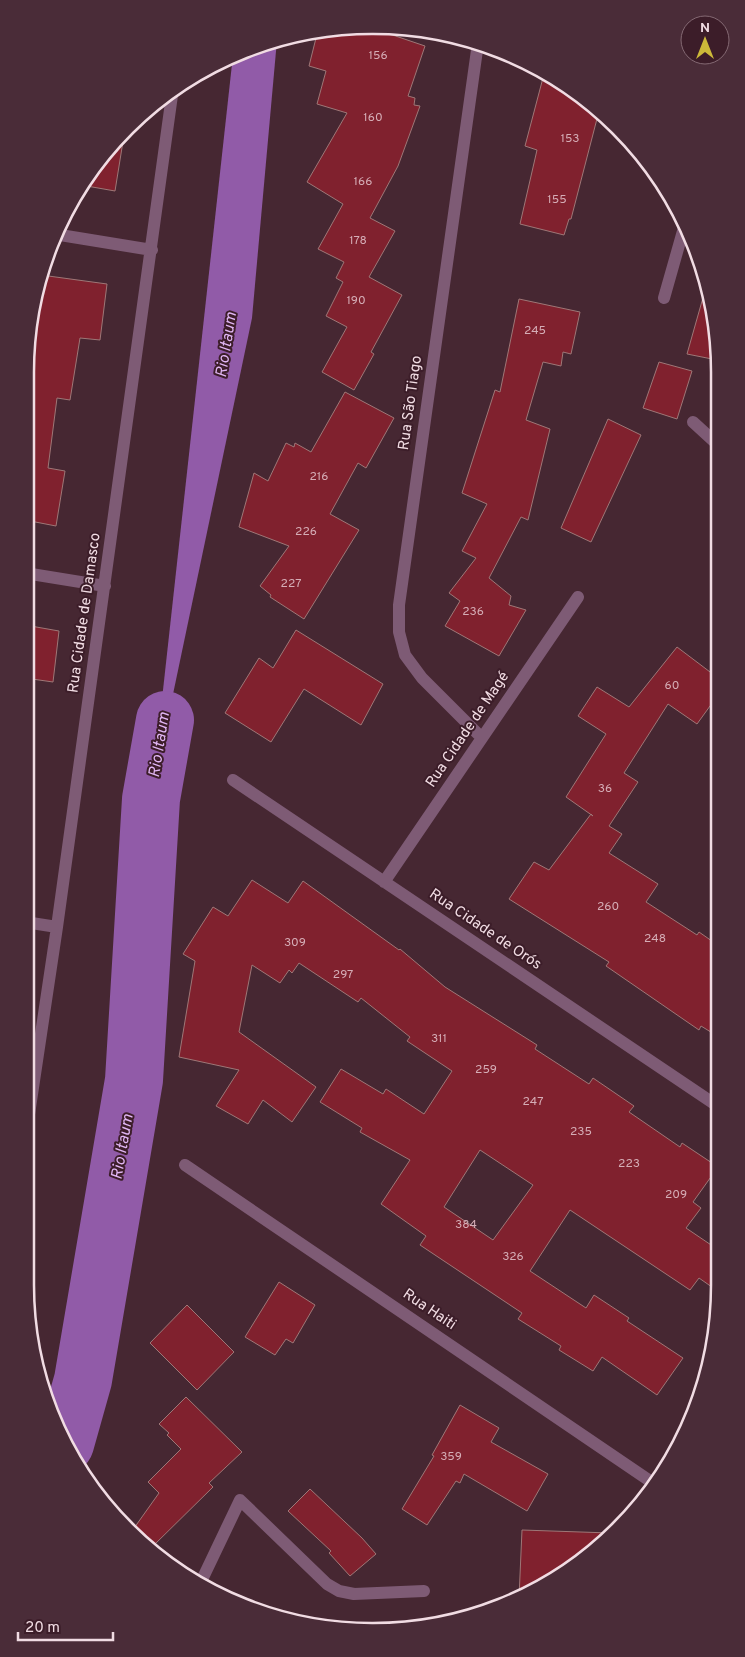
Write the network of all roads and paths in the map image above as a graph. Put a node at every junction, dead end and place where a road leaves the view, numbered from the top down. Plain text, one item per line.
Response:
1 (477, 51) edge
2 (172, 99) edge
3 (63, 236) edge
4 (682, 236) edge
5 (152, 250) junction
6 (664, 298) dead end
7 (693, 422) dead end
8 (711, 438) edge
9 (34, 574) edge
10 (105, 586) junction
11 (578, 597) dead end
12 (482, 738) junction
13 (233, 780) dead end
14 (384, 882) junction
15 (34, 923) edge
16 (58, 927) junction
17 (34, 1083) edge
18 (711, 1102) edge
19 (186, 1165) dead end
20 (649, 1480) edge
21 (203, 1578) edge
22 (424, 1591) dead end

1 - 12 street, Rua São Tiago
2 - 5 street, Rua Cidade de Damasco
3 - 5 street
4 - 6 street
5 - 10 street, Rua Cidade de Damasco
7 - 8 street
9 - 10 street
10 - 16 street, Rua Cidade de Damasco
11 - 12 street, Rua Cidade de Magé
12 - 14 street, Rua Cidade de Magé
13 - 14 street, Rua Cidade de Orós
14 - 18 street, Rua Cidade de Orós
15 - 16 street
16 - 17 street, Rua Cidade de Damasco
19 - 20 street, Rua Haiti
21 - 22 street

